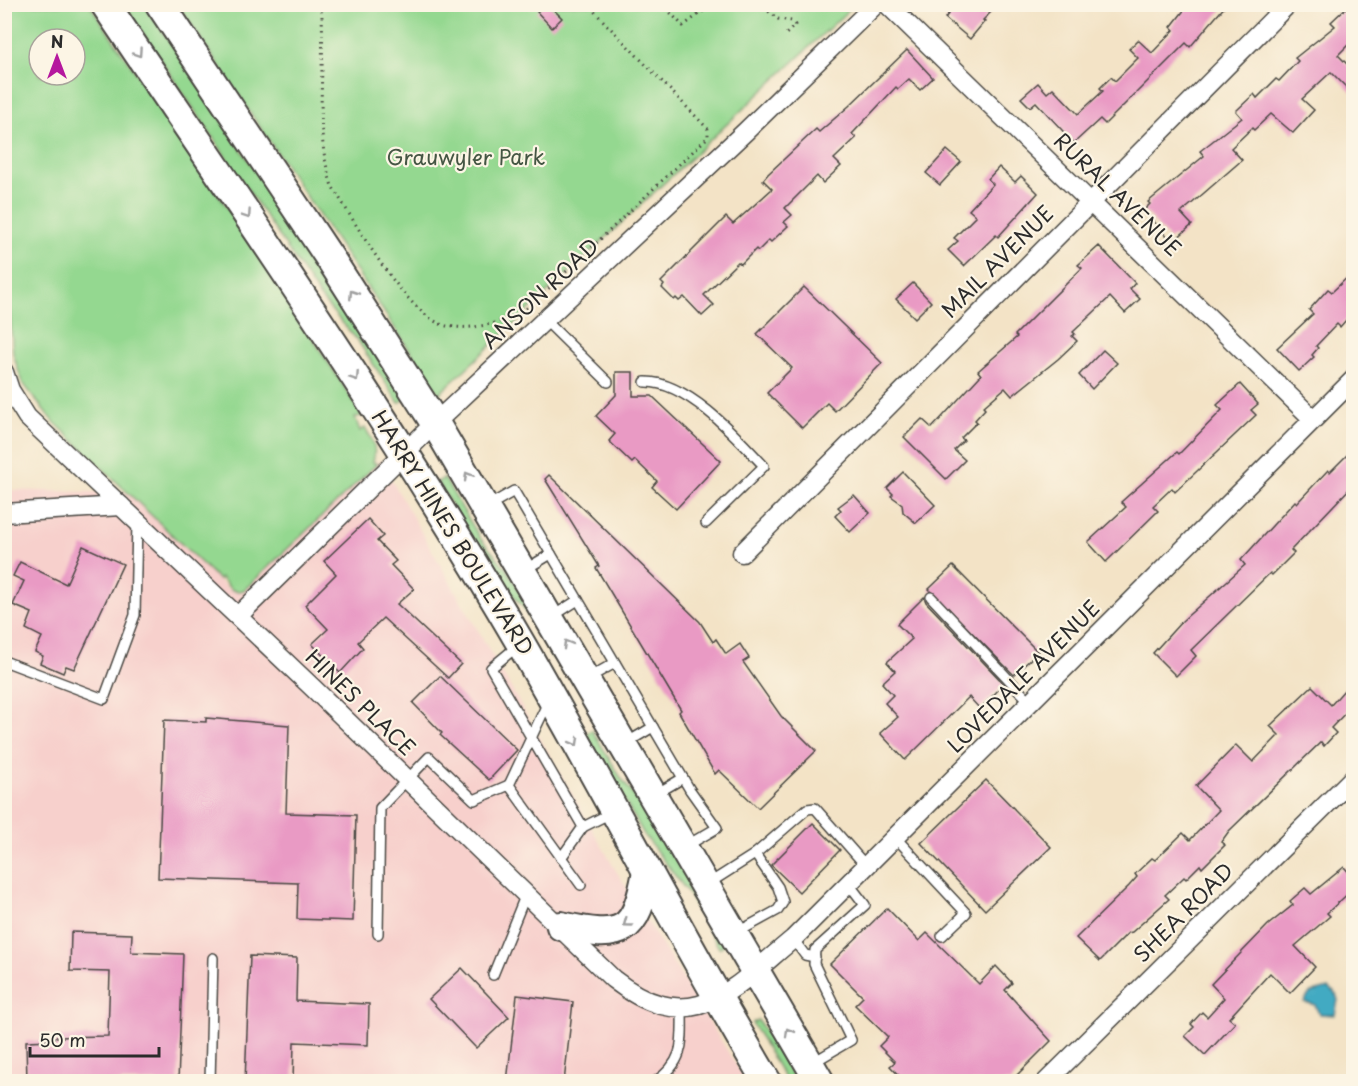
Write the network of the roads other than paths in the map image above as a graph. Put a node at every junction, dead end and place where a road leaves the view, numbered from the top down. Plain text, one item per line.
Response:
1 (105, 4) edge
2 (160, 4) edge
3 (876, 4) edge
4 (887, 4) edge
5 (1288, 4) edge
6 (1091, 200) junction
7 (546, 321) junction
8 (4, 372) edge
9 (1353, 379) edge
10 (609, 382) dead end
11 (645, 382) dead end
12 (1313, 419) junction
13 (435, 423) junction
14 (405, 454) junction
15 (121, 506) junction
16 (486, 507) junction
17 (4, 513) edge
18 (137, 520) junction
19 (706, 524) dead end
20 (742, 553) dead end
21 (551, 554) junction
22 (524, 571) junction
23 (931, 597) dead end
24 (578, 600) junction
25 (238, 616) junction
26 (551, 617) junction
27 (520, 643) junction
28 (4, 661) edge
29 (615, 663) junction
30 (587, 679) junction
31 (551, 697) junction
32 (1031, 703) junction
33 (653, 727) junction
34 (530, 737) junction
35 (624, 744) junction
36 (1353, 777) edge
37 (683, 778) junction
38 (408, 779) junction
39 (509, 785) junction
40 (654, 795) junction
41 (614, 812) junction
42 (583, 827) junction
43 (895, 837) junction
44 (684, 847) junction
45 (755, 854) junction
46 (561, 858) junction
47 (866, 866) junction
48 (647, 871) junction
49 (849, 884) junction
50 (581, 885) dead end
51 (706, 886) junction
52 (526, 893) junction
53 (561, 926) junction
54 (378, 934) dead end
55 (734, 934) junction
56 (942, 936) dead end
57 (793, 939) junction
58 (815, 957) junction
59 (213, 958) dead end
60 (755, 971) junction
61 (493, 975) dead end
62 (718, 998) junction
63 (682, 1008) junction
64 (815, 1073) edge
65 (210, 1082) edge
66 (655, 1082) edge
67 (767, 1082) edge
68 (1046, 1082) edge

1 -> 14 main road, HARRY HINES BOULEVARD
13 -> 2 main road, HARRY HINES BOULEVARD
3 - 7 street, ANSON ROAD
4 - 6 street, RURAL AVENUE
5 - 6 street, MAIL AVENUE
6 - 12 street, RURAL AVENUE
6 - 20 street, MAIL AVENUE
7 - 10 lane
7 - 13 street, ANSON ROAD
8 - 15 street, HINES PLACE
9 - 12 street, LOVEDALE AVENUE
11 - 19 lane
12 - 32 street, LOVEDALE AVENUE
13 - 14 street, ANSON ROAD
16 -> 13 main road, HARRY HINES BOULEVARD
14 - 25 street, ANSON ROAD
14 - 27 main road, HARRY HINES BOULEVARD
15 - 17 street
15 - 18 street, HINES PLACE
16 - 21 lane
16 - 22 main road, HARRY HINES BOULEVARD
18 - 25 street, HINES PLACE
18 - 28 lane
21 - 22 lane
21 - 24 lane
22 - 26 main road, HARRY HINES BOULEVARD
23 - 32 lane
24 - 26 lane
24 - 29 lane
25 - 38 street, HINES PLACE
30 -> 26 main road, HARRY HINES BOULEVARD
27 - 31 main road, HARRY HINES BOULEVARD
27 - 34 lane
29 - 30 lane
29 - 33 lane
30 - 31 main road
30 - 35 main road, HARRY HINES BOULEVARD
31 - 34 lane
31 -> 41 main road, HARRY HINES BOULEVARD
32 - 43 street, LOVEDALE AVENUE
33 - 35 lane
33 - 37 lane
34 - 39 lane
34 - 42 lane
35 - 40 main road, HARRY HINES BOULEVARD
36 - 68 street, SHEA ROAD
37 - 40 lane
37 - 44 lane
38 - 39 lane
38 - 52 street, HINES PLACE
38 - 54 lane
39 - 46 lane
40 - 44 main road, HARRY HINES BOULEVARD
41 - 42 lane
41 - 48 main road, HARRY HINES BOULEVARD
42 - 46 lane
43 - 47 street, LOVEDALE AVENUE
43 - 56 lane
44 - 51 main road, HARRY HINES BOULEVARD
45 - 47 lane
45 - 51 lane
45 - 55 lane
46 - 50 lane
47 - 49 street, LOVEDALE AVENUE
48 -> 53 main road
48 - 62 main road, HARRY HINES BOULEVARD
49 - 57 street, LOVEDALE AVENUE
49 - 58 lane
51 - 55 main road, HARRY HINES BOULEVARD
52 - 53 street, HINES PLACE
52 - 61 lane
53 - 63 street, HINES PLACE
55 - 60 main road, HARRY HINES BOULEVARD
57 - 58 lane
57 - 60 street, LOVEDALE AVENUE
58 - 64 lane
59 - 65 lane
60 - 62 street, LOVEDALE AVENUE
64 -> 60 main road, HARRY HINES BOULEVARD
62 - 63 street, HINES PLACE
62 - 67 main road, HARRY HINES BOULEVARD
63 - 66 lane

